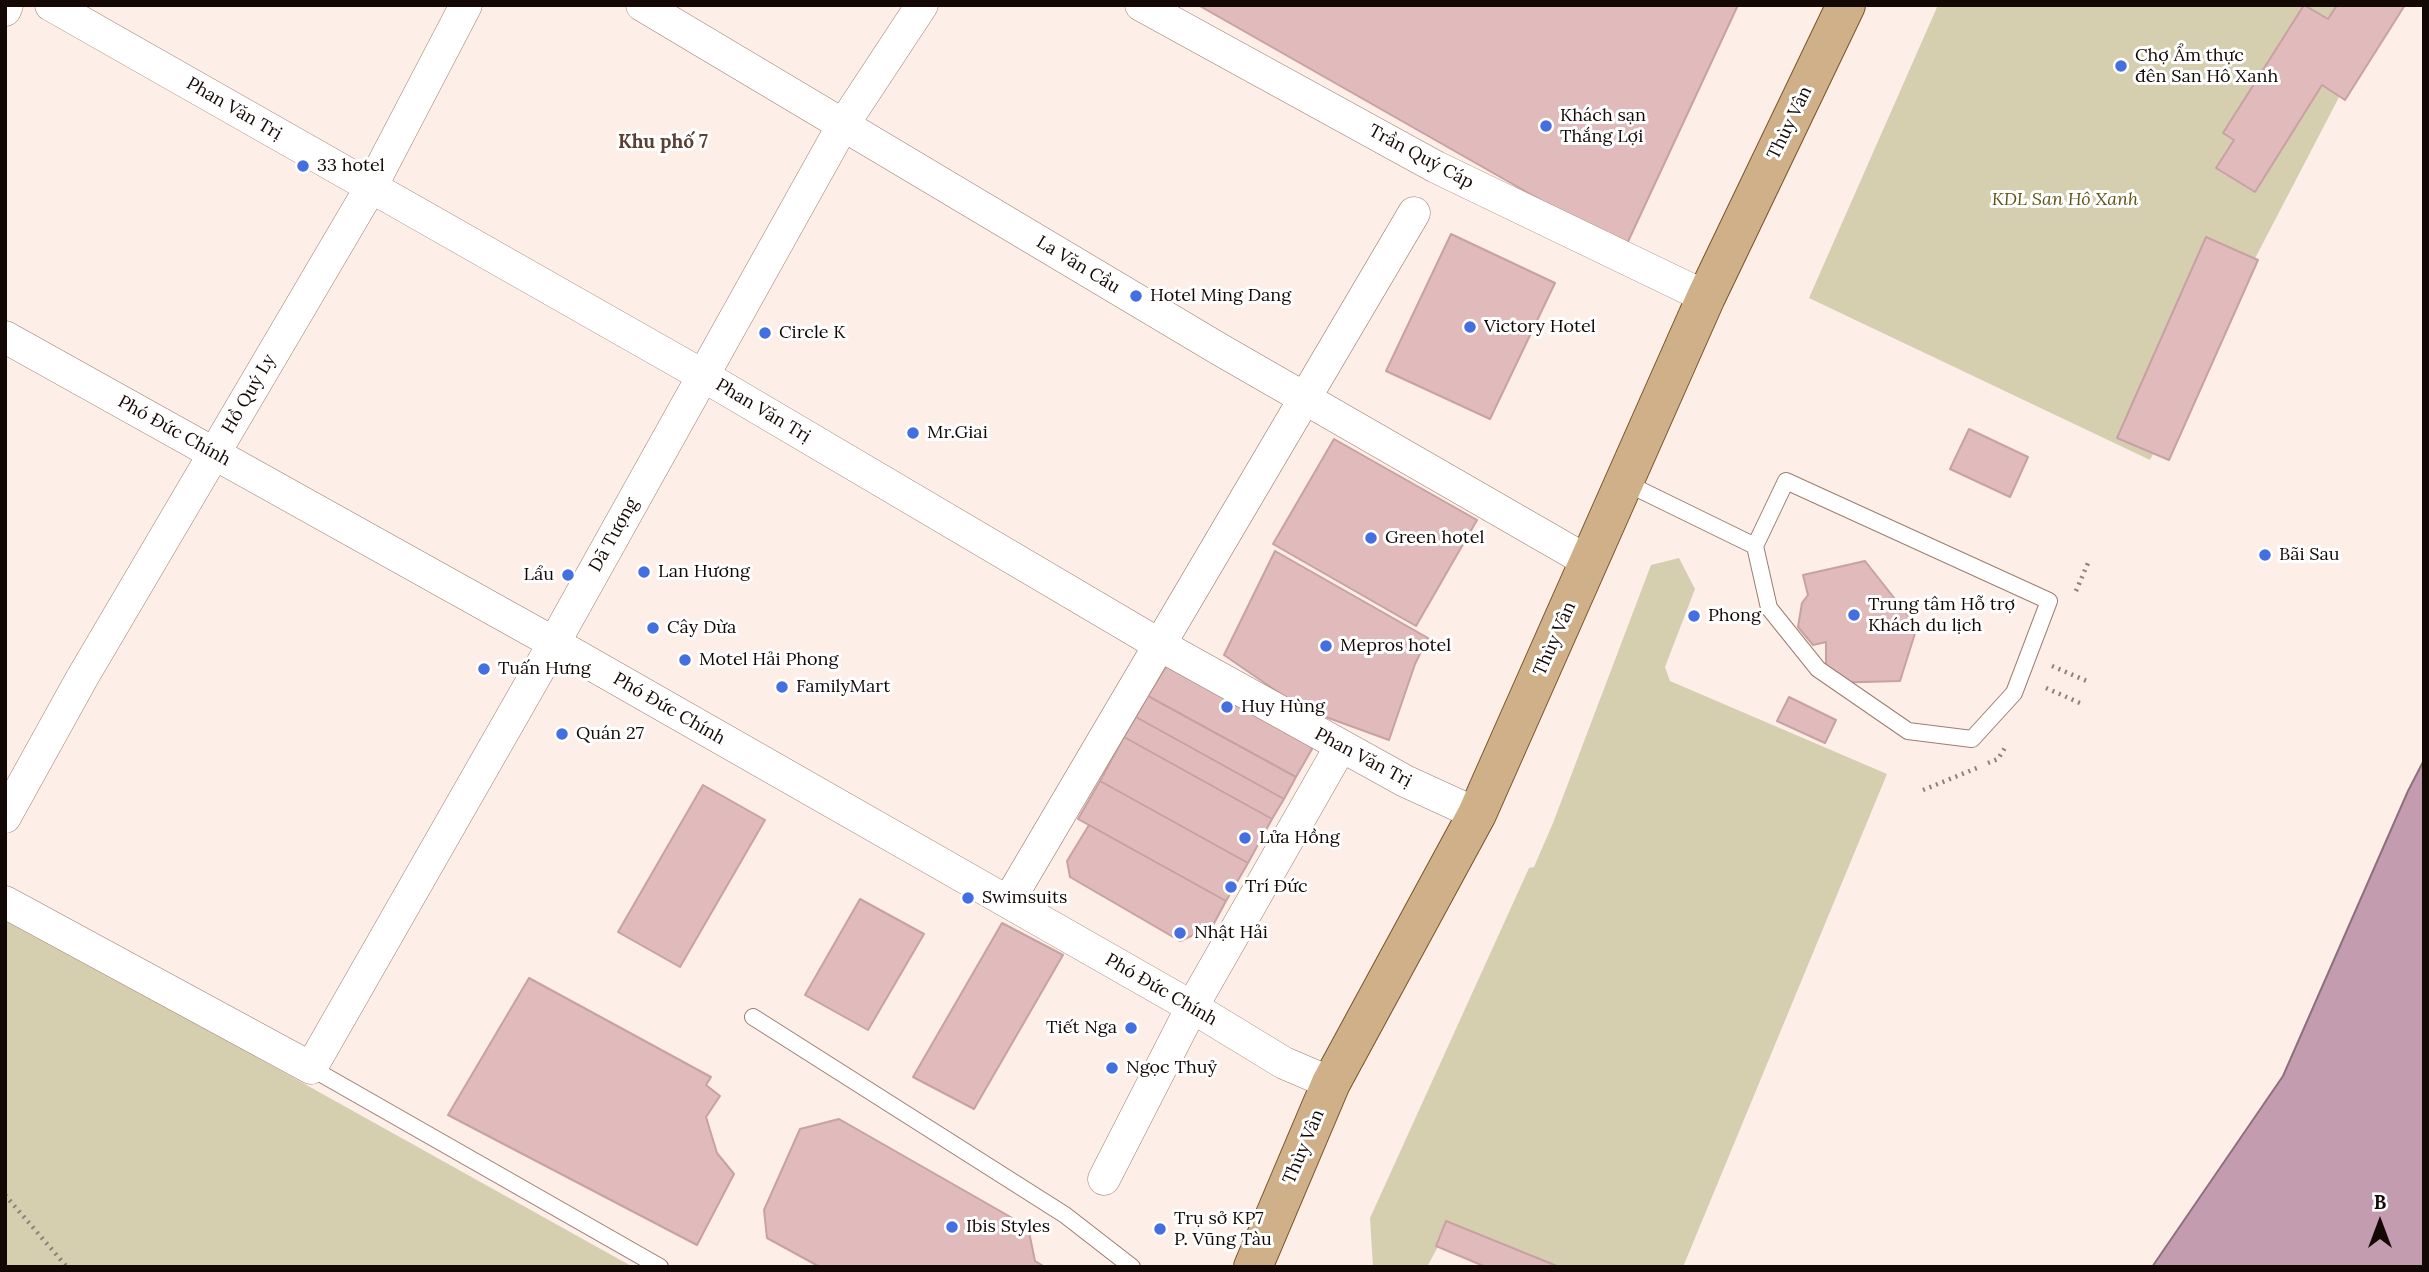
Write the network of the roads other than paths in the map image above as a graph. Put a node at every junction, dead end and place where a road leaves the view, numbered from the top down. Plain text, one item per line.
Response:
1 (51, 5) edge
2 (466, 5) edge
3 (642, 5) edge
4 (922, 5) edge
5 (1141, 5) edge
6 (1846, 5) edge
7 (843, 125) junction
8 (371, 187) junction
9 (1414, 213) dead end
10 (1706, 297) junction
11 (5, 337) edge
12 (702, 375) junction
13 (1306, 397) junction
14 (214, 453) junction
15 (1624, 482) junction
16 (1755, 546) junction
17 (1589, 562) junction
18 (554, 643) junction
19 (1160, 645) junction
20 (1341, 746) junction
21 (1477, 814) junction
22 (5, 817) edge
23 (5, 902) edge
24 (1008, 902) junction
25 (1192, 1007) junction
26 (753, 1017) dead end
27 (311, 1069) junction
28 (1331, 1083) junction
29 (1104, 1179) dead end
30 (660, 1267) edge
31 (1132, 1267) edge
32 (1253, 1267) edge

1 - 8 street, Phan Văn Trị
2 - 8 street, Hồ Quý Ly
3 - 7 street, La Văn Cầu
4 - 7 street, Dã Tượng
5 - 10 street, Trần Quý Cáp
6 - 10 main road, Thùy Vân
7 - 12 street, Dã Tượng
7 - 13 street, La Văn Cầu
8 - 12 street, Phan Văn Trị
8 - 14 street, Hồ Quý Ly
9 - 13 street
10 - 15 main road, Thùy Vân
11 - 14 street, Phó Đức Chính
12 - 18 street, Dã Tượng
12 - 19 street, Phan Văn Trị
13 - 17 street, La Văn Cầu
13 - 19 street
14 - 18 street, Phó Đức Chính
14 - 22 street, Hồ Quý Ly
15 - 16 lane
15 - 17 main road, Thùy Vân
16 - 16 lane
17 - 21 main road, Thùy Vân
18 - 24 street, Phó Đức Chính
18 - 27 street, Dã Tượng
19 - 20 street, Phan Văn Trị
19 - 24 street
20 - 21 street, Phan Văn Trị
20 - 25 street
21 - 28 main road, Thùy Vân
23 - 27 street
24 - 25 street, Phó Đức Chính
25 - 28 street, Phó Đức Chính
25 - 29 street
26 - 31 lane
27 - 30 lane
28 - 32 main road, Thùy Vân

